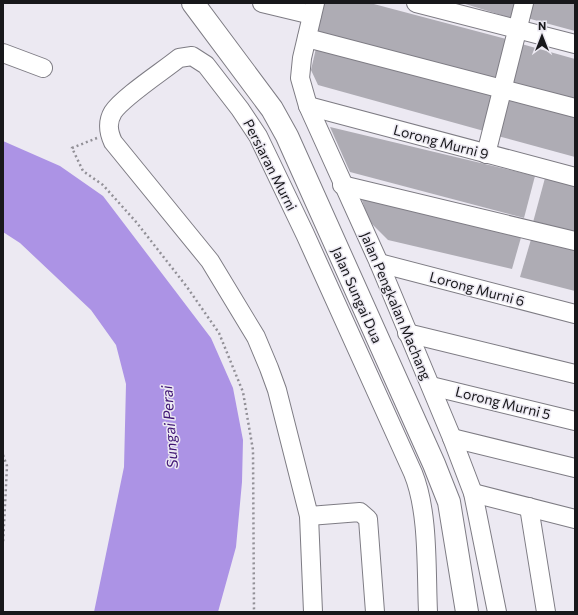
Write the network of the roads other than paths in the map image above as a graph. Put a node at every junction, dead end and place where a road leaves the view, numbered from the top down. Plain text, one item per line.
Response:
1 (193, 3) edge
2 (262, 3) edge
3 (416, 3) edge
4 (524, 3) edge
5 (291, 7) edge
6 (314, 9) edge
7 (518, 29) junction
8 (307, 38) junction
9 (575, 44) edge
10 (3, 53) edge
11 (43, 68) dead end
12 (503, 89) junction
13 (308, 106) junction
14 (575, 108) edge
15 (486, 154) junction
16 (575, 177) edge
17 (342, 185) junction
18 (575, 241) edge
19 (378, 263) junction
20 (575, 314) edge
21 (407, 333) junction
22 (575, 374) edge
23 (431, 386) junction
24 (575, 421) edge
25 (452, 438) junction
26 (575, 468) edge
27 (437, 471) junction
28 (416, 480) junction
29 (473, 493) junction
30 (529, 507) junction
31 (309, 516) junction
32 (575, 519) edge
33 (313, 612) edge
34 (375, 612) edge
35 (428, 612) edge
36 (467, 612) edge
37 (498, 612) edge
38 (546, 612) edge

1 - 27 main road, Jalan Sungai Dua
2 - 5 street
3 - 7 street
4 - 7 street
5 - 6 street
6 - 8 street, Jalan Pengkalan Machang
7 - 9 street
7 - 12 street
8 - 12 street
8 - 13 street, Jalan Pengkalan Machang
10 - 11 street
12 - 14 street
12 - 15 street
13 - 15 street, Lorong Murni 9
13 - 17 street, Jalan Pengkalan Machang
15 - 16 street, Lorong Murni 9
17 - 18 street
17 - 19 street, Jalan Pengkalan Machang
19 - 20 street, Lorong Murni 6
19 - 21 street, Jalan Pengkalan Machang
21 - 22 street
21 - 23 street, Jalan Pengkalan Machang
23 - 24 street, Lorong Murni 5
23 - 25 street, Jalan Pengkalan Machang
25 - 26 street
25 - 29 street, Jalan Pengkalan Machang
27 - 28 street
27 - 36 main road, Jalan Sungai Dua
28 - 31 street, Persiaran Murni
28 - 35 street, Persiaran Murni
29 - 30 street
29 - 37 street, Jalan Pengkalan Machang
30 - 32 street
30 - 38 street
31 - 33 street
31 - 34 street

